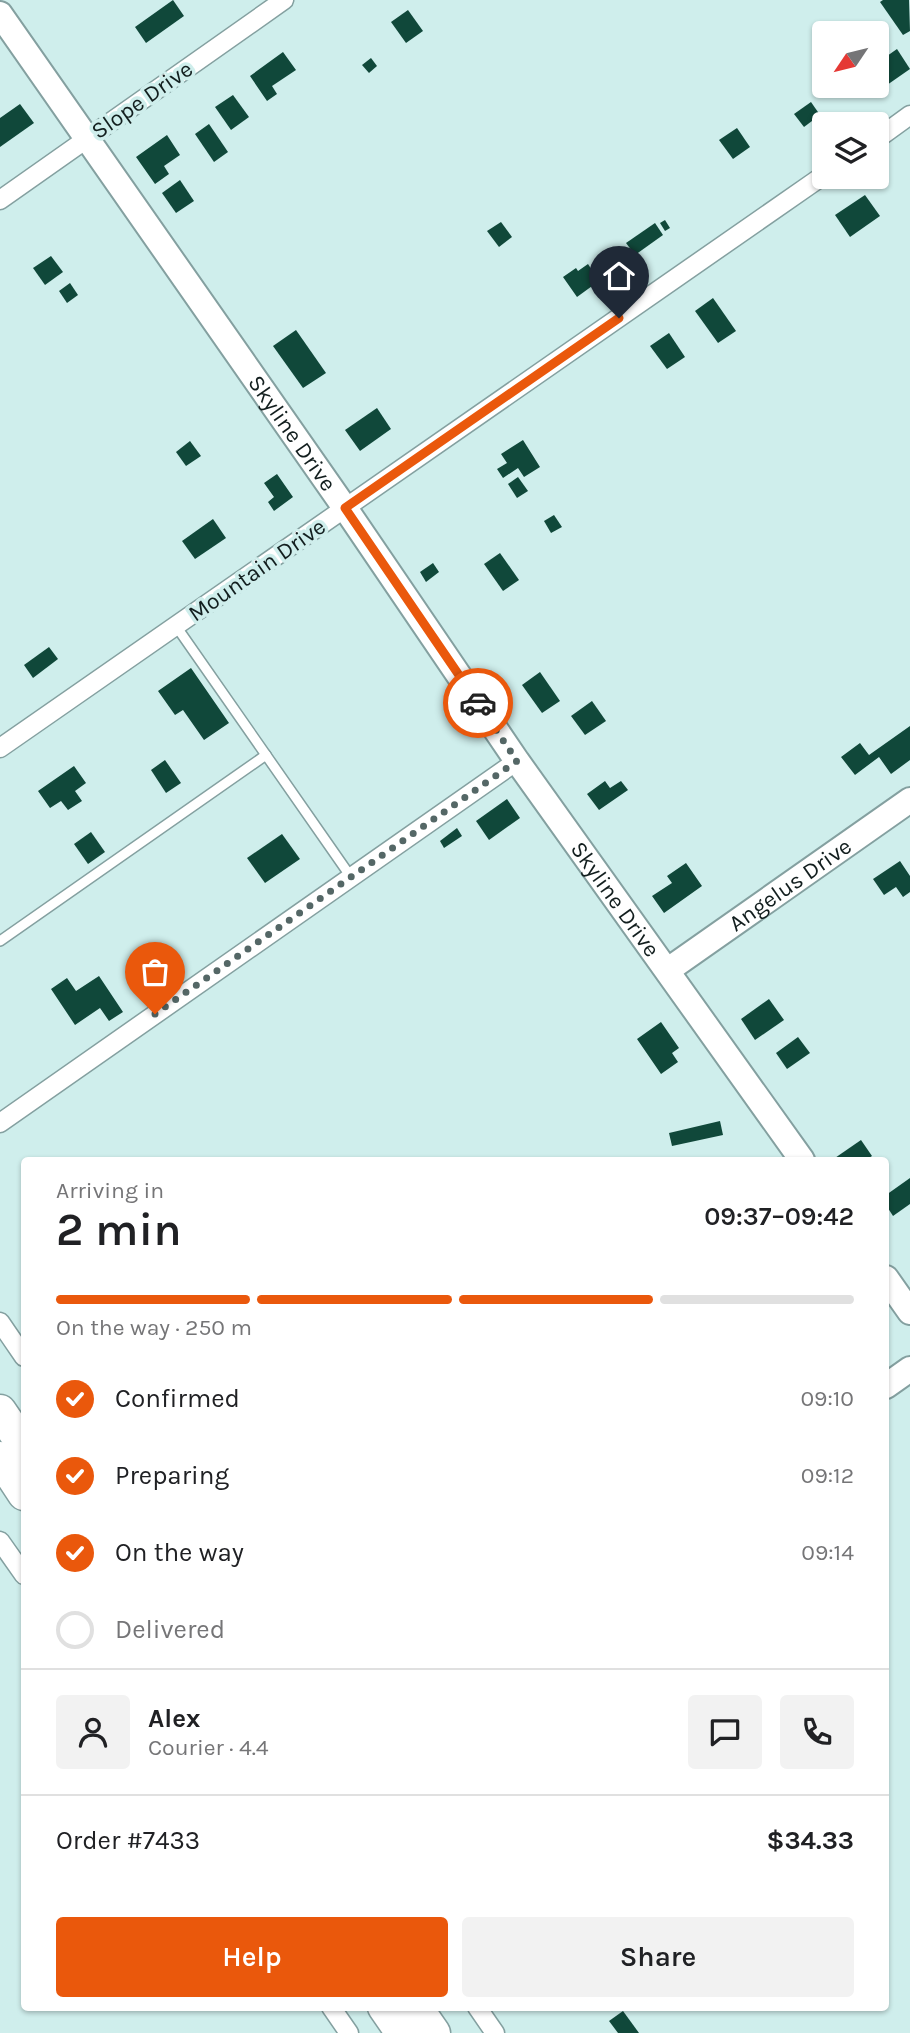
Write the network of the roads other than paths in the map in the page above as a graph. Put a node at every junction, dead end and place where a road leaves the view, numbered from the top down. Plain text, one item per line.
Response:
1 (284, 0) edge
2 (0, 14) edge
3 (910, 116) edge
4 (889, 131) edge
5 (88, 138) junction
6 (812, 183) edge
7 (0, 200) edge
8 (345, 508) junction
9 (176, 626) junction
10 (0, 748) edge
11 (266, 755) junction
12 (517, 761) junction
13 (910, 800) edge
14 (351, 877) junction
15 (0, 941) edge
16 (668, 970) junction
17 (1, 1120) edge
18 (800, 1157) edge
19 (889, 1282) edge
20 (910, 1312) edge
21 (0, 1322) edge
22 (21, 1353) edge
23 (910, 1369) edge
24 (889, 1384) edge
25 (0, 1458) edge
26 (21, 1490) edge
27 (0, 1541) edge
28 (21, 1571) edge
29 (334, 2011) edge
30 (387, 2011) edge
31 (419, 2011) edge
32 (480, 2011) edge
33 (349, 2033) edge
34 (402, 2033) edge
35 (435, 2033) edge
36 (495, 2033) edge

1 - 5 street, Slope Drive
2 - 5 street, Skyline Drive
3 - 4 street
5 - 7 street, Slope Drive
5 - 8 street, Skyline Drive
6 - 8 street, Mountain Drive
8 - 9 street, Mountain Drive
8 - 12 street, Skyline Drive
9 - 10 street, Mountain Drive
9 - 11 lane
11 - 14 lane
11 - 15 lane
12 - 14 street
12 - 16 street, Skyline Drive
13 - 16 street, Angelus Drive
14 - 17 street
16 - 18 street, Skyline Drive
19 - 20 street
21 - 22 street
23 - 24 street
25 - 26 highway
27 - 28 street
29 - 33 street
30 - 34 highway
31 - 35 highway
32 - 36 street

